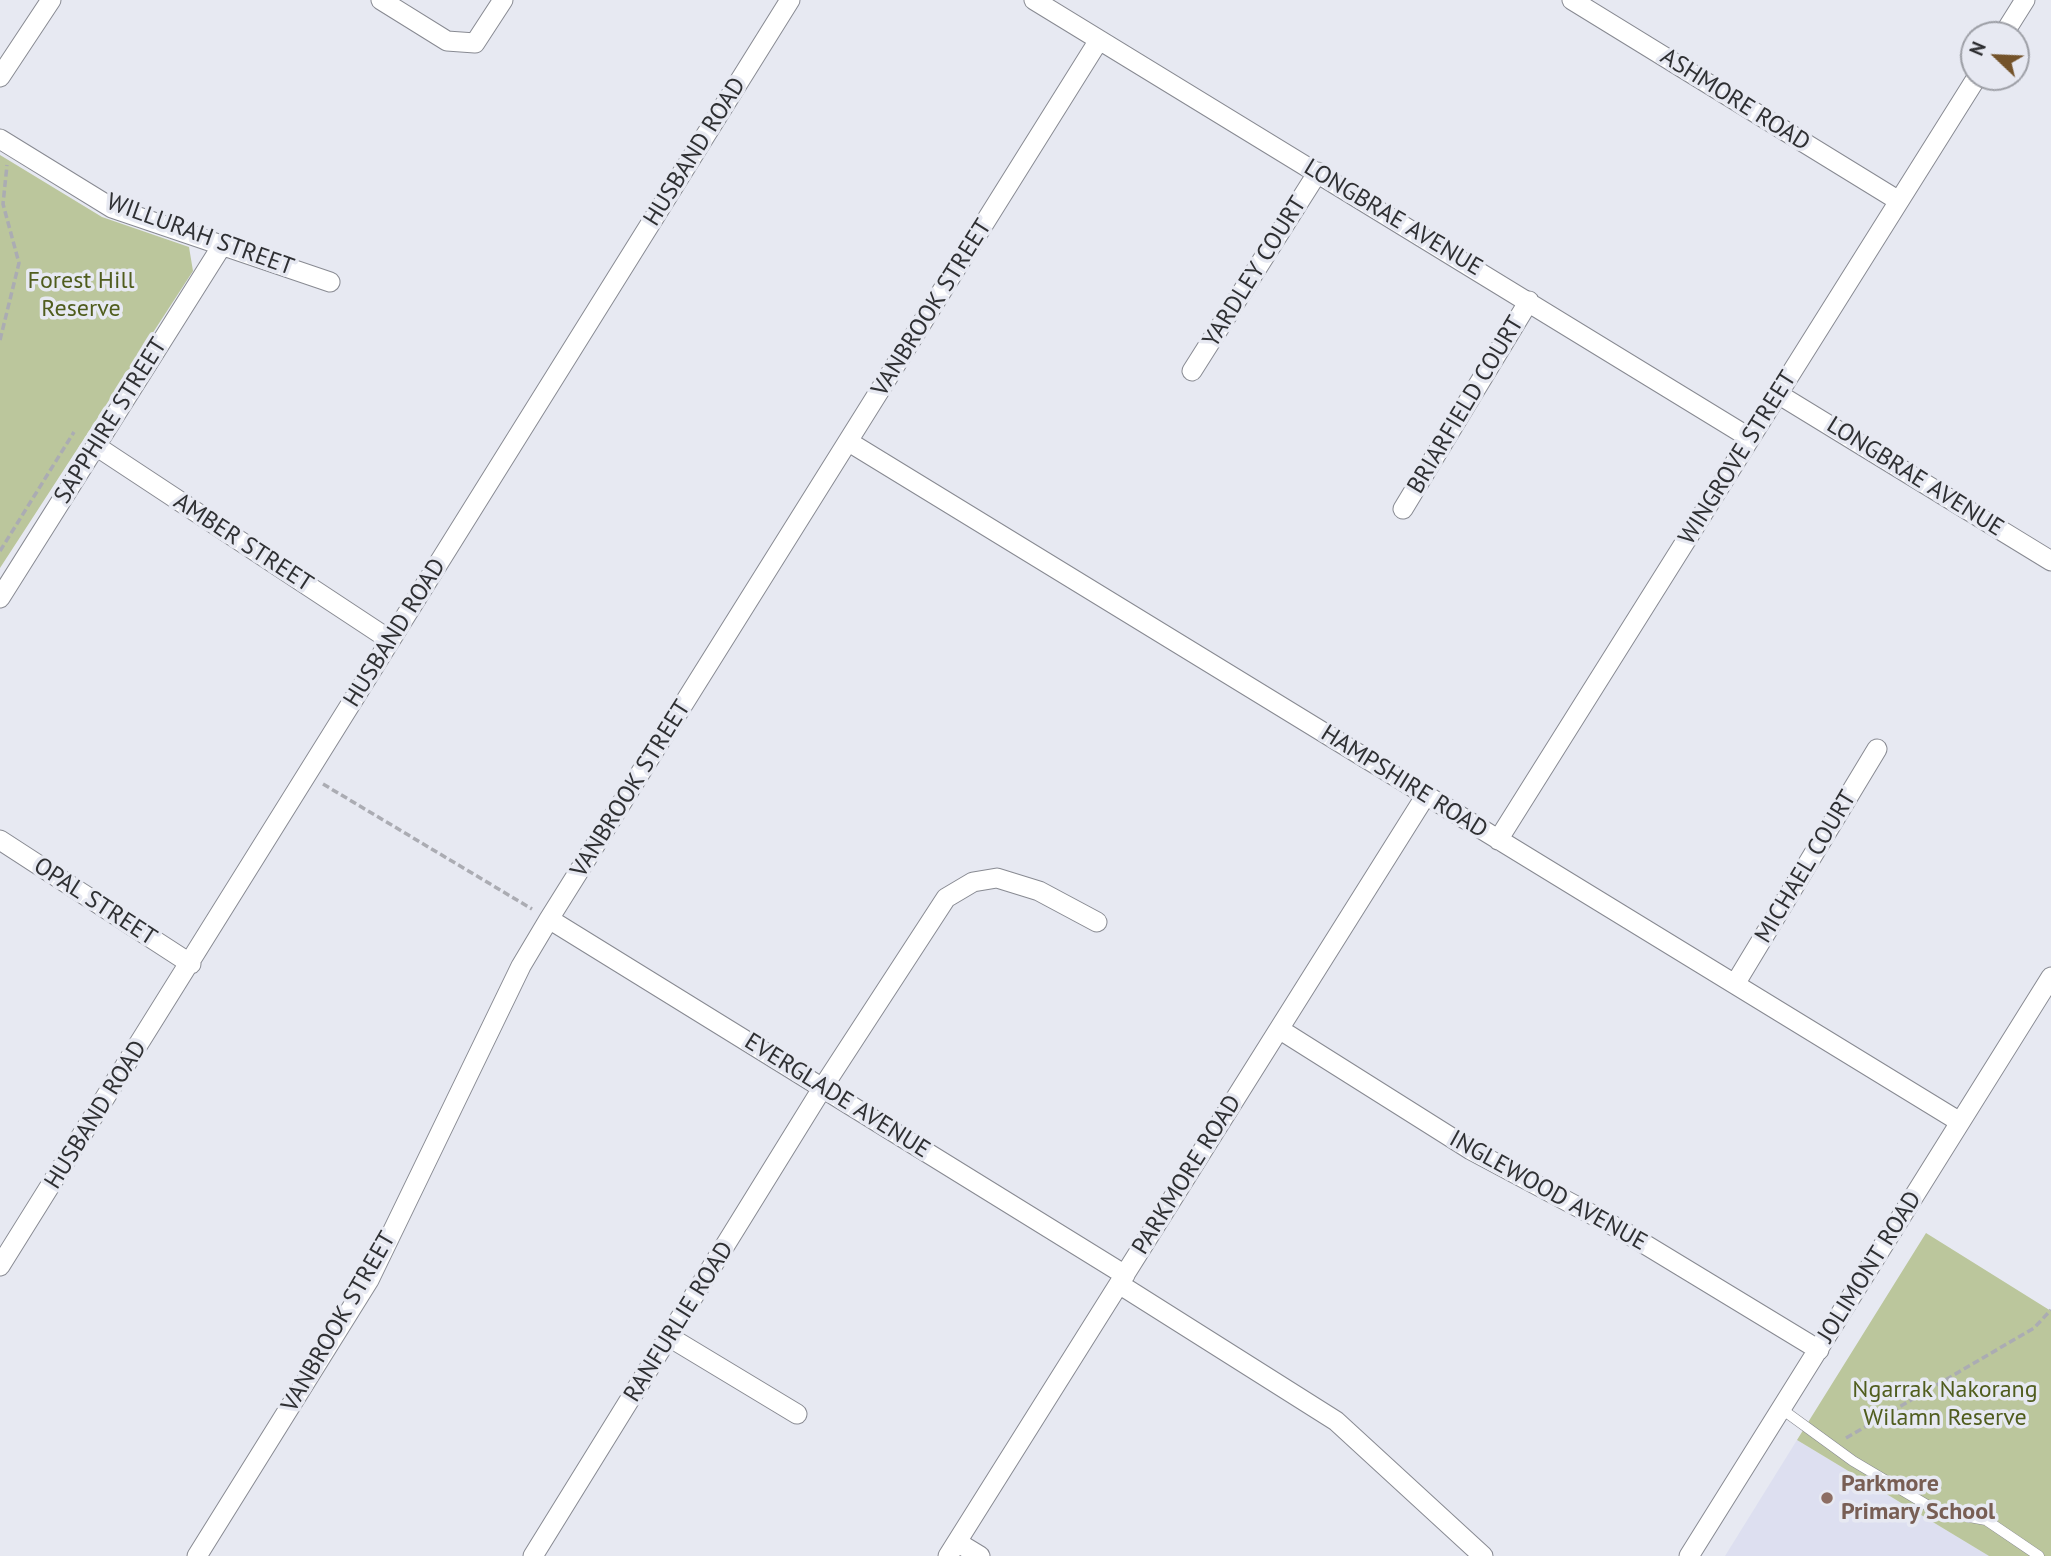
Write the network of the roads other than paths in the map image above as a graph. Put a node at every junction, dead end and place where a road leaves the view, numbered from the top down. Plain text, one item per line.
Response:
1 (51, 0) edge
2 (381, 0) edge
3 (503, 0) edge
4 (790, 0) edge
5 (1034, 0) edge
6 (1572, 0) edge
7 (2025, 0) edge
8 (2012, 21) edge
9 (1099, 40) junction
10 (0, 77) edge
11 (1968, 91) edge
12 (4, 141) edge
13 (1318, 172) junction
14 (1899, 201) junction
15 (223, 244) junction
16 (330, 282) dead end
17 (1529, 301) junction
18 (1192, 371) dead end
19 (1779, 394) junction
20 (1750, 438) junction
21 (849, 442) junction
22 (96, 446) junction
23 (1403, 509) dead end
24 (2051, 561) edge
25 (0, 598) edge
26 (390, 640) junction
27 (1877, 749) dead end
28 (1426, 795) junction
29 (0, 840) edge
30 (1499, 840) junction
31 (549, 919) junction
32 (1097, 922) dead end
33 (191, 964) junction
34 (2051, 977) edge
35 (1735, 984) junction
36 (1279, 1029) junction
37 (823, 1087) junction
38 (1960, 1122) junction
39 (0, 1266) edge
40 (1122, 1280) junction
41 (671, 1338) junction
42 (1819, 1350) junction
43 (1783, 1410) junction
44 (797, 1414) dead end
45 (953, 1549) edge
46 (197, 1556) edge
47 (533, 1556) edge
48 (980, 1556) edge
49 (1483, 1556) edge
50 (1689, 1556) edge
51 (2039, 1556) edge

1 - 10 street
2 - 3 street
4 - 26 street, HUSBAND ROAD
5 - 9 street, LONGBRAE AVENUE
6 - 14 street, ASHMORE ROAD
7 - 8 street
9 - 13 street, LONGBRAE AVENUE
9 - 21 street, VANBROOK STREET
11 - 14 street, WINGROVE STREET
12 - 15 street, WILLURAH STREET
13 - 17 street, LONGBRAE AVENUE
13 - 18 street, YARDLEY COURT
14 - 19 street, WINGROVE STREET
15 - 16 street, WILLURAH STREET
15 - 22 street, SAPPHIRE STREET
17 - 20 street, LONGBRAE AVENUE
17 - 23 street, BRIARFIELD COURT
19 - 20 street, WINGROVE STREET
19 - 24 street, LONGBRAE AVENUE
20 - 30 street, WINGROVE STREET
21 - 28 street, HAMPSHIRE ROAD
21 - 31 street, VANBROOK STREET
22 - 25 street, SAPPHIRE STREET
22 - 26 street, AMBER STREET
26 - 33 street, HUSBAND ROAD
27 - 35 street, MICHAEL COURT
28 - 30 street, HAMPSHIRE ROAD
28 - 36 street, PARKMORE ROAD
29 - 33 street, OPAL STREET
30 - 35 street, HAMPSHIRE ROAD
31 - 37 street, EVERGLADE AVENUE
31 - 46 street, VANBROOK STREET
32 - 37 street, RANFURLIE ROAD
33 - 39 street, HUSBAND ROAD
34 - 38 street, JOLIMONT ROAD
35 - 38 street, HAMPSHIRE ROAD
36 - 40 street, PARKMORE ROAD
36 - 42 street, INGLEWOOD AVENUE
37 - 40 street, EVERGLADE AVENUE
37 - 41 street, RANFURLIE ROAD
38 - 42 street, JOLIMONT ROAD
40 - 45 street, PARKMORE ROAD
40 - 49 street, EVERGLADE AVENUE
41 - 44 street
41 - 47 street, RANFURLIE ROAD
42 - 43 street, JOLIMONT ROAD
43 - 50 street, JOLIMONT ROAD
43 - 51 lane
45 - 48 street

